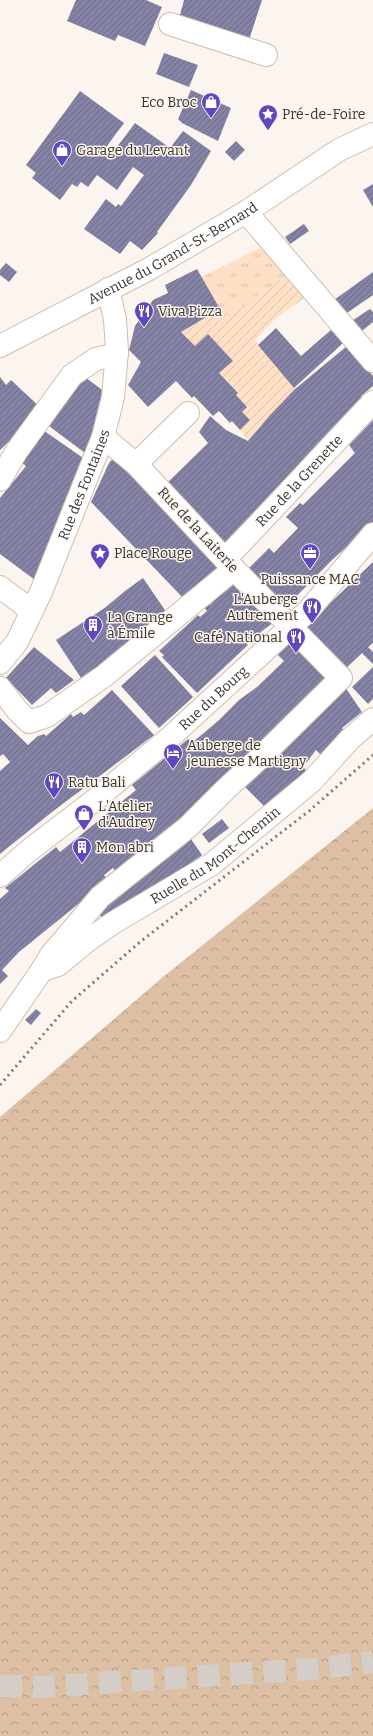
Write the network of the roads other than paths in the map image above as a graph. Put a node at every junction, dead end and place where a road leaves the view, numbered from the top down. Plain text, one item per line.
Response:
1 (170, 24) dead end
2 (266, 55) dead end
3 (373, 118) edge
4 (373, 134) edge
5 (339, 150) junction
6 (246, 212) junction
7 (108, 289) junction
8 (0, 346) edge
9 (117, 354) junction
10 (373, 361) edge
11 (373, 402) edge
12 (188, 413) dead end
13 (103, 437) junction
14 (136, 464) junction
15 (0, 480) edge
16 (373, 534) edge
17 (229, 564) junction
18 (0, 587) edge
19 (32, 611) junction
20 (291, 626) junction
21 (0, 663) edge
22 (0, 688) edge
23 (373, 720) edge
24 (0, 876) edge
25 (42, 970) junction
26 (0, 1031) edge

1 - 2 street
3 - 5 street, Avenue du Grand-St-Bernard
4 - 5 street, Avenue du Grand-St-Bernard
5 - 6 street, Avenue du Grand-St-Bernard
6 - 7 street, Avenue du Grand-St-Bernard
6 - 10 street
7 - 8 street, Avenue du Grand-St-Bernard
7 - 9 street, Rue des Fontaines
9 - 13 street, Rue des Fontaines
9 - 15 street
11 - 17 street, Rue de la Grenette
12 - 14 street
13 - 14 street, Rue de la Laiterie
13 - 19 street, Rue des Fontaines
14 - 17 street, Rue de la Laiterie
16 - 20 street, Rue du Bourg
17 - 20 street, Rue de la Laiterie
17 - 22 street, Rue de la Grenette
18 - 19 street
19 - 21 street, Rue des Fontaines
20 - 24 street, Rue du Bourg
20 - 25 street
23 - 25 street, Ruelle du Mont-Chemin
25 - 26 street

